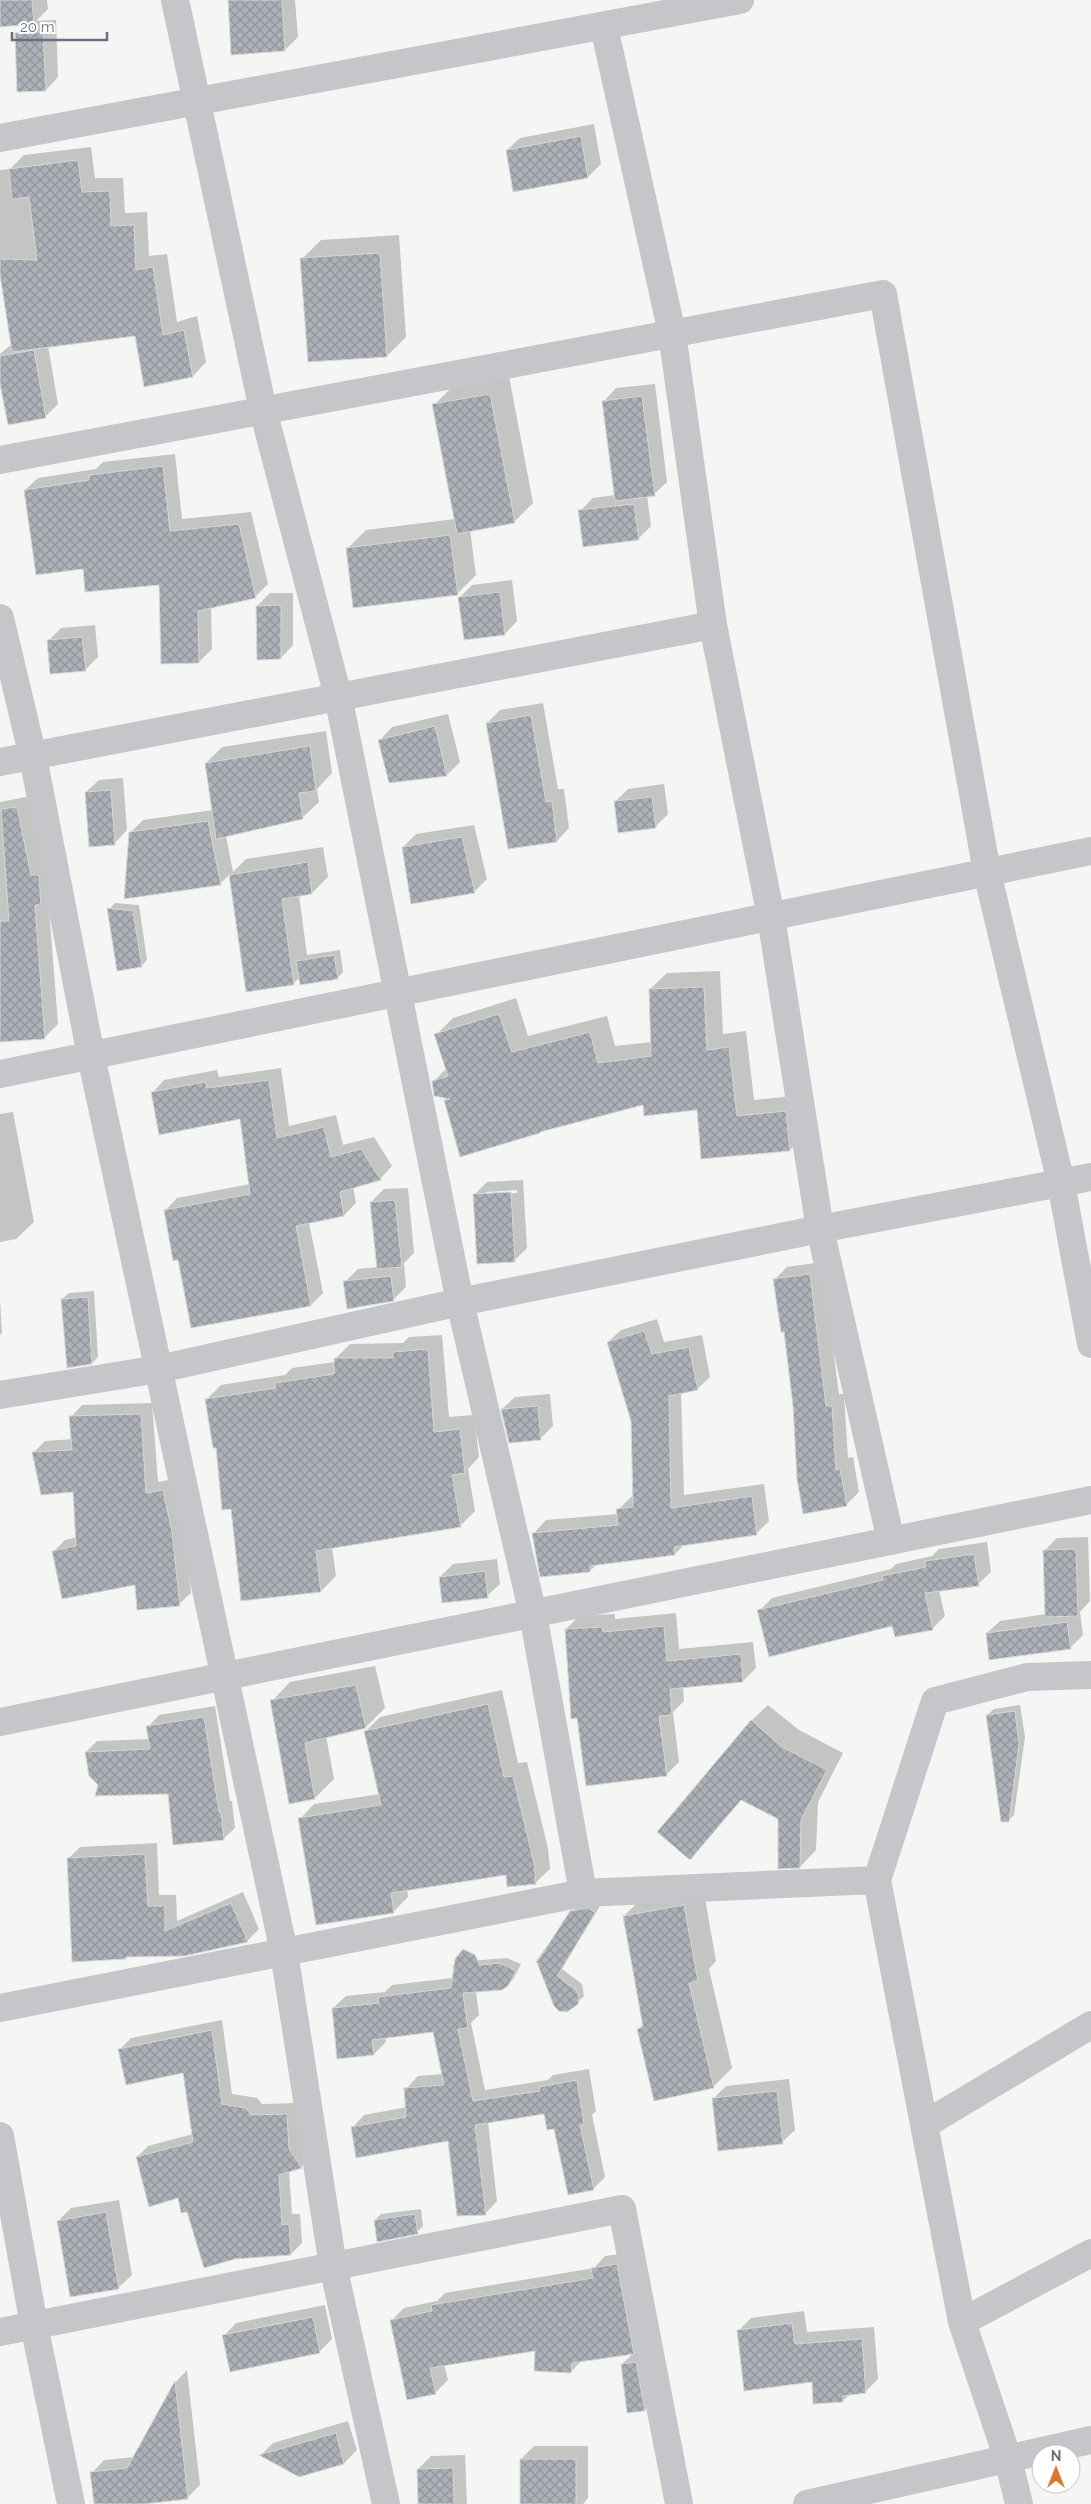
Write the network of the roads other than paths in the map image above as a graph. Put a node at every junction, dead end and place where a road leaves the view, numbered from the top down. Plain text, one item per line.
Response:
1 (175, 0) edge
2 (740, 0) edge
3 (604, 27) junction
4 (197, 102) junction
5 (0, 138) edge
6 (672, 333) junction
7 (263, 410) junction
8 (0, 460) edge
9 (0, 618) edge
10 (713, 625) junction
11 (338, 696) junction
12 (32, 756) junction
13 (0, 762) edge
14 (1091, 851) edge
15 (987, 872) junction
16 (771, 917) junction
17 (397, 993) junction
18 (91, 1056) junction
19 (0, 1074) edge
20 (1091, 1177) edge
21 (1061, 1183) junction
22 (820, 1229) junction
23 (460, 1302) junction
24 (1091, 1344) edge
25 (159, 1369) junction
26 (0, 1395) edge
27 (1091, 1500) edge
28 (892, 1541) junction
29 (533, 1614) junction
30 (1091, 1675) edge
31 (226, 1677) junction
32 (0, 1722) edge
33 (877, 1880) junction
34 (583, 1893) junction
35 (284, 1952) junction
36 (0, 2008) edge
37 (1091, 2025) edge
38 (924, 2125) junction
39 (0, 2136) edge
40 (1091, 2254) edge
41 (332, 2266) junction
42 (962, 2322) junction
43 (34, 2325) junction
44 (0, 2332) edge
45 (1091, 2440) edge
46 (1008, 2459) junction
47 (71, 2504) edge
48 (386, 2504) edge
49 (679, 2504) edge
50 (807, 2504) edge
51 (1019, 2504) edge

1 - 4 street
2 - 3 street
3 - 4 street
3 - 6 street
4 - 5 street
4 - 7 street
6 - 7 street
6 - 10 street
6 - 15 street
7 - 8 street
7 - 11 street
9 - 12 street
10 - 11 street
10 - 16 street
11 - 12 street
11 - 17 street
12 - 13 street
12 - 18 street
14 - 15 street
15 - 16 street
15 - 21 street
16 - 17 street
16 - 22 street
17 - 18 street
17 - 23 street
18 - 19 street
18 - 25 street
20 - 21 street
21 - 22 street
21 - 24 street
22 - 23 street
22 - 28 street
23 - 25 street
23 - 29 street
25 - 26 street
25 - 31 street
27 - 28 street
28 - 29 street
29 - 31 street
29 - 34 street
30 - 33 street
31 - 32 street
31 - 35 street
33 - 34 street
33 - 38 street
34 - 35 street
35 - 36 street
35 - 41 street
37 - 38 street
38 - 42 street
39 - 43 street
40 - 42 street
41 - 43 street
41 - 48 street
41 - 49 street
42 - 46 street
43 - 44 street
43 - 47 street
45 - 46 street
46 - 50 street
46 - 51 street

